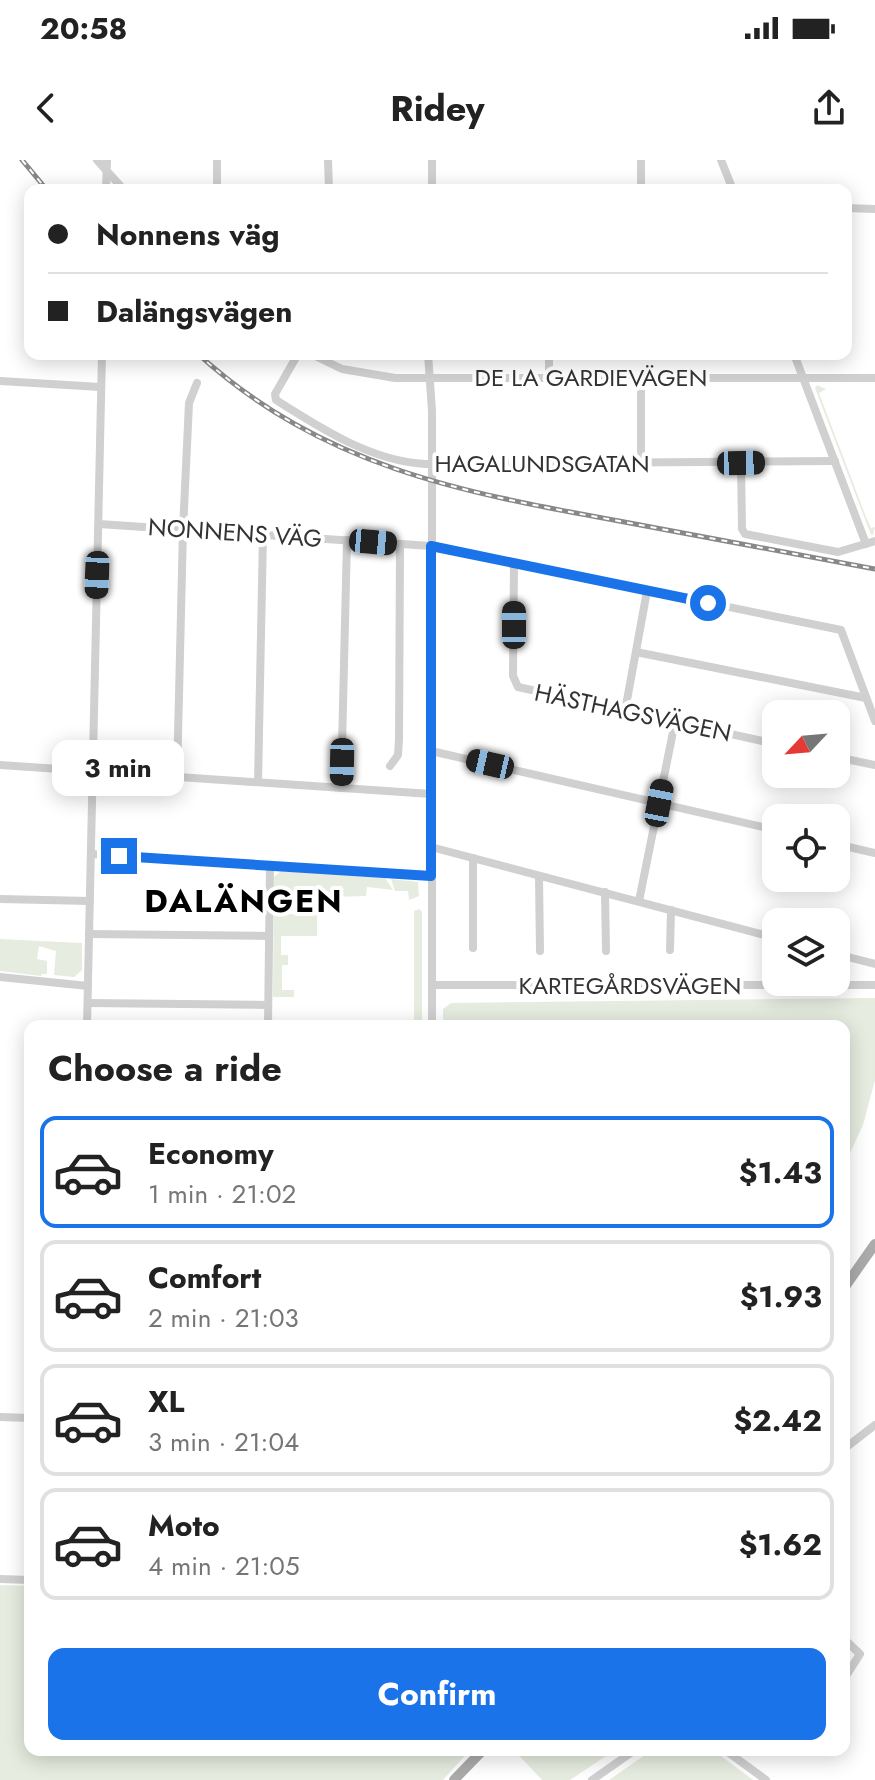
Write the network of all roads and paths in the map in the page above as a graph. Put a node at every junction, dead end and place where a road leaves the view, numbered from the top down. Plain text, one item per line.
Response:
1 (97, 160) edge
2 (107, 160) edge
3 (217, 160) edge
4 (328, 160) edge
5 (432, 160) edge
6 (641, 160) edge
7 (721, 160) edge
8 (107, 172) junction
9 (106, 184) edge
10 (118, 184) edge
11 (217, 184) edge
12 (329, 184) edge
13 (432, 184) edge
14 (641, 184) edge
15 (731, 184) edge
16 (852, 208) edge
17 (875, 209) edge
18 (102, 360) edge
19 (294, 360) edge
20 (322, 360) edge
21 (430, 360) edge
22 (549, 360) edge
23 (796, 360) edge
24 (430, 378) junction
25 (804, 378) junction
26 (875, 378) edge
27 (549, 379) junction
28 (641, 379) junction
29 (0, 381) edge
30 (197, 383) dead end
31 (100, 387) junction
32 (835, 461) junction
33 (741, 463) junction
34 (431, 464) junction
35 (641, 464) junction
36 (99, 524) junction
37 (183, 530) junction
38 (263, 535) junction
39 (347, 540) junction
40 (870, 542) edge
41 (400, 545) junction
42 (431, 546) junction
43 (514, 563) junction
44 (647, 591) junction
45 (636, 652) junction
46 (866, 698) junction
47 (625, 711) junction
48 (875, 721) edge
49 (675, 722) junction
50 (762, 741) edge
51 (431, 751) junction
52 (850, 760) edge
53 (0, 765) edge
54 (875, 765) edge
55 (390, 766) dead end
56 (92, 771) junction
57 (177, 777) junction
58 (258, 782) junction
59 (341, 788) junction
60 (431, 794) junction
61 (659, 803) junction
62 (762, 827) edge
63 (431, 847) junction
64 (850, 847) edge
65 (875, 853) edge
66 (91, 854) junction
67 (473, 858) junction
68 (270, 865) junction
69 (431, 876) junction
70 (539, 877) junction
71 (605, 892) junction
72 (0, 899) edge
73 (90, 901) junction
74 (639, 901) junction
75 (671, 910) junction
76 (89, 934) junction
77 (762, 934) edge
78 (269, 936) junction
79 (473, 948) dead end
80 (670, 950) dead end
81 (540, 951) dead end
82 (606, 951) dead end
83 (850, 958) edge
84 (875, 964) edge
85 (0, 977) edge
86 (762, 984) edge
87 (850, 984) edge
88 (432, 985) junction
89 (875, 985) edge
90 (88, 986) junction
91 (88, 1003) junction
92 (268, 1005) junction
93 (87, 1020) edge
94 (268, 1020) edge
95 (432, 1020) edge
96 (875, 1244) edge
97 (850, 1279) edge
98 (0, 1417) edge
99 (24, 1418) edge
100 (875, 1425) edge
101 (850, 1444) edge
102 (0, 1579) edge
103 (24, 1580) edge
104 (850, 1645) edge
105 (850, 1670) edge
106 (478, 1756) edge
107 (626, 1756) edge
108 (733, 1756) edge
109 (460, 1778) edge
110 (592, 1780) edge
111 (766, 1780) edge

1 - 8 street
2 - 8 street
3 - 11 street
4 - 12 street
5 - 13 street
6 - 14 street
7 - 15 street
8 - 9 street
8 - 10 street
16 - 17 street
18 - 31 street
19 - 34 street, HAGALUNDSGATAN
20 - 24 street, DE LA GARDIEVÄGEN
21 - 24 street
22 - 27 street
23 - 25 street
24 - 27 street, DE LA GARDIEVÄGEN
24 - 34 street
25 - 26 street, DE LA GARDIEVÄGEN
25 - 28 street, DE LA GARDIEVÄGEN
25 - 32 street
27 - 28 street, DE LA GARDIEVÄGEN
28 - 35 street
29 - 31 street
30 - 37 street
31 - 36 street
32 - 33 street, HAGALUNDSGATAN
32 - 40 street
33 - 35 street, HAGALUNDSGATAN
33 - 40 street
34 - 35 street, HAGALUNDSGATAN
34 - 42 street
36 - 37 street, NONNENS VÄG
36 - 56 street
37 - 38 street, NONNENS VÄG
37 - 57 street
38 - 39 street, NONNENS VÄG
38 - 58 street
39 - 41 street, NONNENS VÄG
39 - 59 street
41 - 42 street, NONNENS VÄG
41 - 55 street
42 - 43 street, NONNENS VÄG
42 - 51 street
43 - 44 street, NONNENS VÄG
43 - 47 street, HÄSTHAGSVÄGEN
44 - 45 street
44 - 46 street, NONNENS VÄG
45 - 46 street
45 - 47 street
46 - 48 street
47 - 49 street, HÄSTHAGSVÄGEN
49 - 50 street, HÄSTHAGSVÄGEN
49 - 61 street
51 - 60 street
51 - 61 street
52 - 54 street
53 - 56 street
56 - 57 street
56 - 66 street
57 - 58 street
58 - 59 street
59 - 60 street
60 - 63 street
61 - 62 street
61 - 74 street
63 - 67 street
63 - 69 street
64 - 65 street
66 - 68 street
66 - 73 street
67 - 70 street
67 - 79 street
68 - 69 street
68 - 78 street
69 - 88 street
70 - 71 street
70 - 81 street
71 - 74 street
71 - 82 street
72 - 73 street
73 - 76 street
74 - 75 street
75 - 77 street
75 - 80 street
76 - 78 street
76 - 90 street
78 - 92 street
83 - 84 street
85 - 90 street
86 - 88 street, KARTEGÅRDSVÄGEN
87 - 89 street, KARTEGÅRDSVÄGEN
88 - 95 street
90 - 91 street
91 - 92 street
91 - 93 street
92 - 94 street
96 - 97 main road
98 - 99 street
100 - 101 street
102 - 103 street
104 - 105 street
106 - 109 main road
107 - 110 street
108 - 111 street

